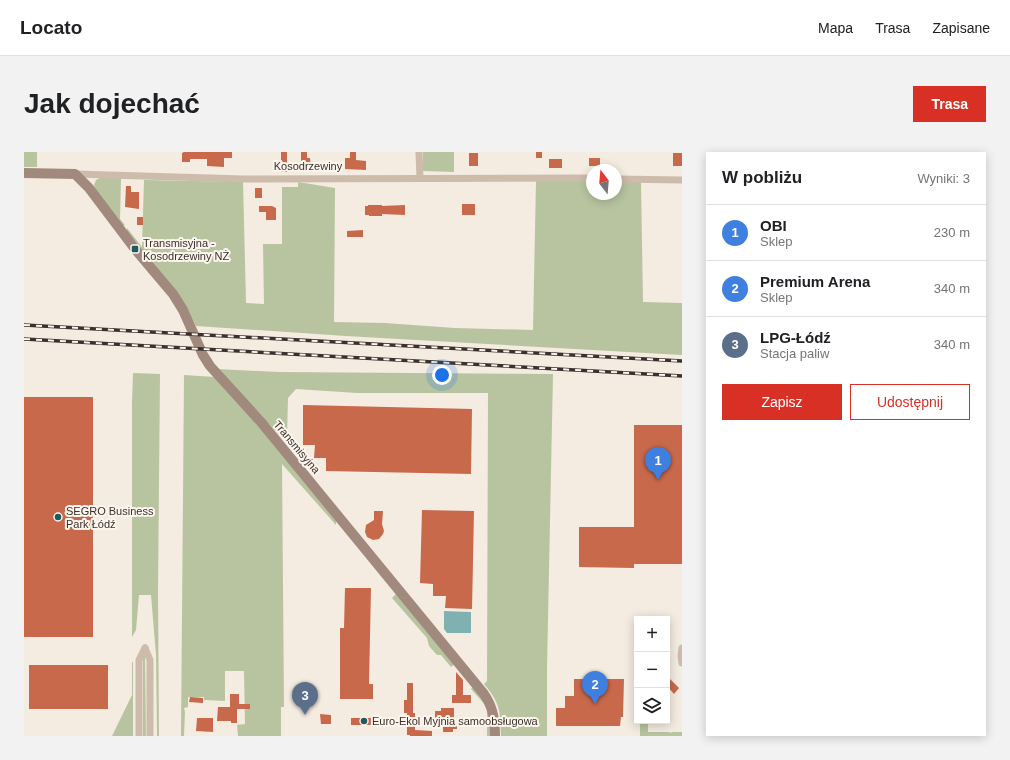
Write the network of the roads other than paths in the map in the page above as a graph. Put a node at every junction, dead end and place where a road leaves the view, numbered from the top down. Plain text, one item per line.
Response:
1 (419, 152) edge
2 (24, 173) edge
3 (75, 174) junction
4 (420, 178) junction
5 (586, 178) edge
6 (622, 179) edge
7 (682, 180) edge
8 (682, 648) edge
9 (682, 662) edge
10 (140, 736) edge
11 (150, 736) edge
12 (495, 736) edge

1 - 4 street
2 - 3 street, Kosodrzewiny
3 - 4 street, Kosodrzewiny
3 - 12 street, Transmisyjna
4 - 5 street, Kosodrzewiny
6 - 7 street
8 - 9 street
10 - 11 street

